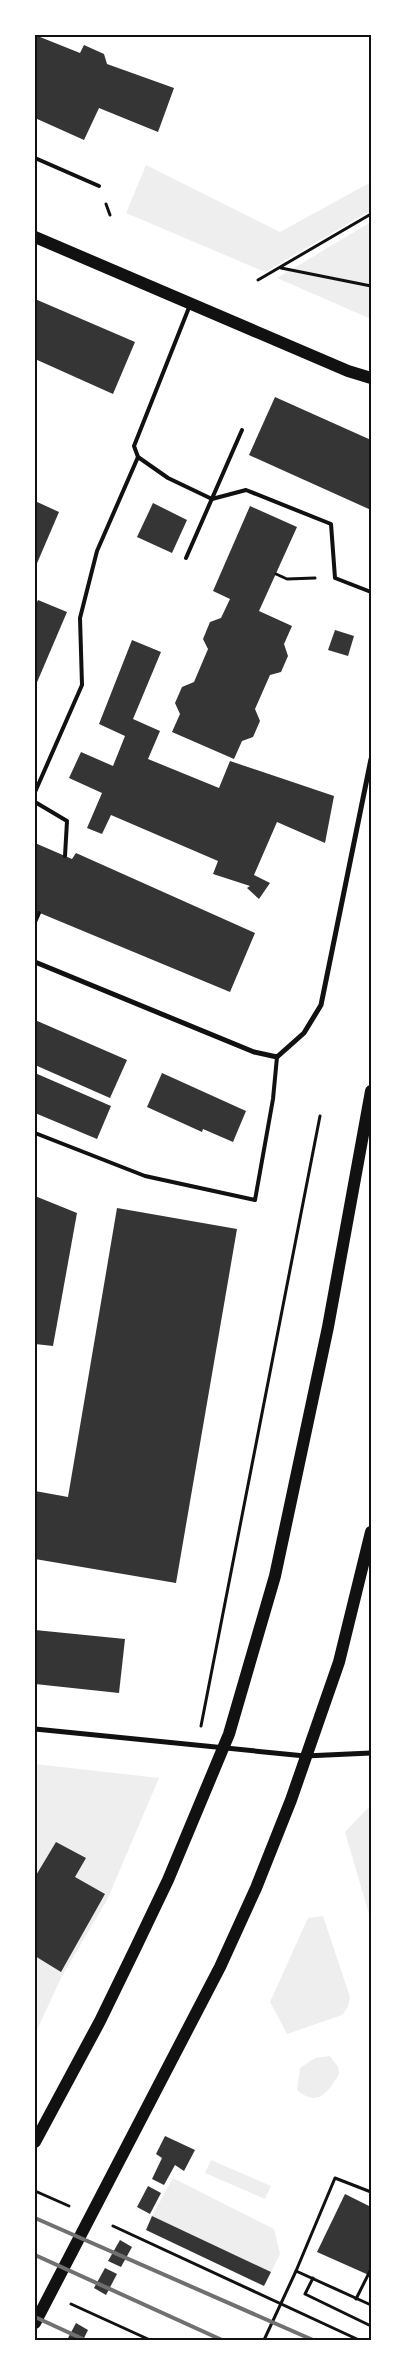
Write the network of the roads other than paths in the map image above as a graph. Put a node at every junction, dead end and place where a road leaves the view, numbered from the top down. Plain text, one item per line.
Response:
1 (35, 158) edge
2 (99, 186) dead end
3 (35, 237) edge
4 (190, 305) junction
5 (371, 378) edge
6 (242, 430) dead end
7 (138, 457) junction
8 (212, 499) junction
9 (186, 558) dead end
10 (371, 592) edge
11 (371, 759) edge
12 (35, 792) edge
13 (35, 802) edge
14 (65, 856) dead end
15 (39, 913) dead end
16 (35, 922) edge
17 (35, 962) edge
18 (278, 1057) junction
19 (371, 1091) edge
20 (35, 1133) edge
21 (371, 1532) edge
22 (35, 1729) edge
23 (371, 1753) edge
24 (35, 2142) edge
25 (35, 2323) edge

1 - 2 lane
3 - 4 main road
4 - 5 main road
4 - 7 lane
6 - 8 lane
7 - 8 lane
7 - 12 lane
8 - 9 lane
8 - 10 lane
11 - 18 street
13 - 14 lane
15 - 16 lane
17 - 18 street
18 - 20 lane
19 - 24 main road
21 - 25 main road
22 - 23 street

